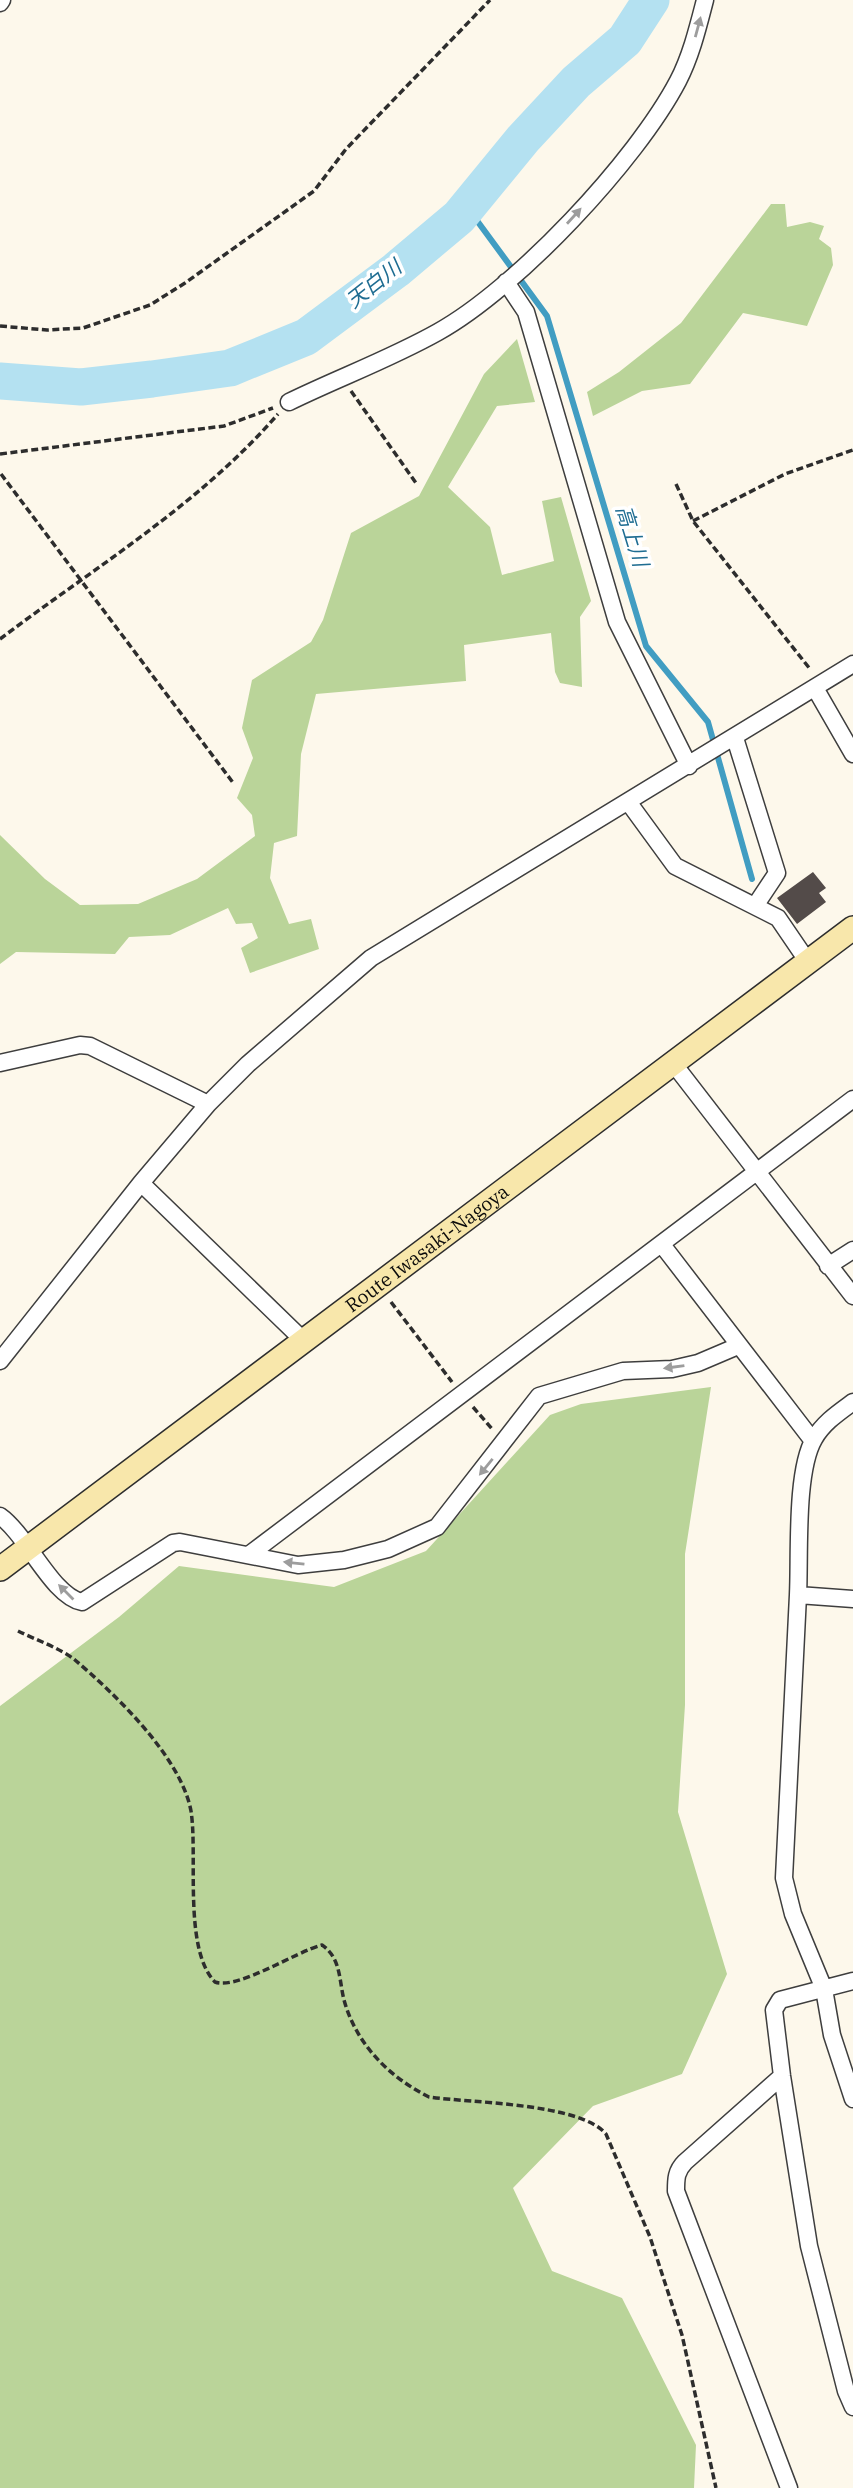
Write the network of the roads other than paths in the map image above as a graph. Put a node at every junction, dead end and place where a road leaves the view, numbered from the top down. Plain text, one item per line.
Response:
1 (705, 0) edge
2 (509, 280) junction
3 (289, 402) road end
4 (853, 664) edge
5 (818, 686) junction
6 (729, 741) junction
7 (853, 754) edge
8 (689, 766) junction
9 (629, 803) junction
10 (755, 906) junction
11 (853, 928) edge
12 (808, 962) junction
13 (0, 1063) edge
14 (673, 1063) junction
15 (853, 1099) edge
16 (208, 1104) junction
17 (755, 1170) junction
18 (141, 1183) junction
19 (663, 1246) junction
20 (853, 1250) edge
21 (828, 1266) junction
22 (853, 1296) edge
23 (304, 1342) junction
24 (738, 1346) junction
25 (0, 1361) edge
26 (853, 1402) edge
27 (813, 1441) junction
28 (0, 1516) edge
29 (30, 1547) junction
30 (250, 1554) junction
31 (0, 1569) edge
32 (798, 1595) junction
33 (853, 1599) edge
34 (853, 1982) edge
35 (824, 1990) junction
36 (782, 2076) junction
37 (853, 2099) edge
38 (853, 2407) edge
39 (789, 2488) edge

2 -> 1 street
2 - 3 street
2 - 8 street
4 - 5 street
5 - 6 street
5 - 7 street
6 - 8 street
6 - 10 street
8 - 9 street
9 - 10 street
9 - 16 street
10 - 12 street
11 - 12 main road, Route Iwasaki-Nagoya
12 - 14 main road, Route Iwasaki-Nagoya
13 - 16 street
14 - 17 street
14 - 23 main road, Route Iwasaki-Nagoya
15 - 17 street
16 - 18 street
17 - 19 street
17 - 21 street
18 - 23 street
18 - 25 street
19 - 24 street
19 - 30 street
20 - 21 street
21 - 22 street
23 - 29 main road, Route Iwasaki-Nagoya
24 - 27 street
24 -> 30 street
26 - 27 street
27 - 32 street
28 - 29 street
30 -> 29 street
29 - 31 main road, Route Iwasaki-Nagoya
32 - 33 street
32 - 35 street
34 - 35 street
35 - 36 street
35 - 37 street
36 - 38 street
36 - 39 street

